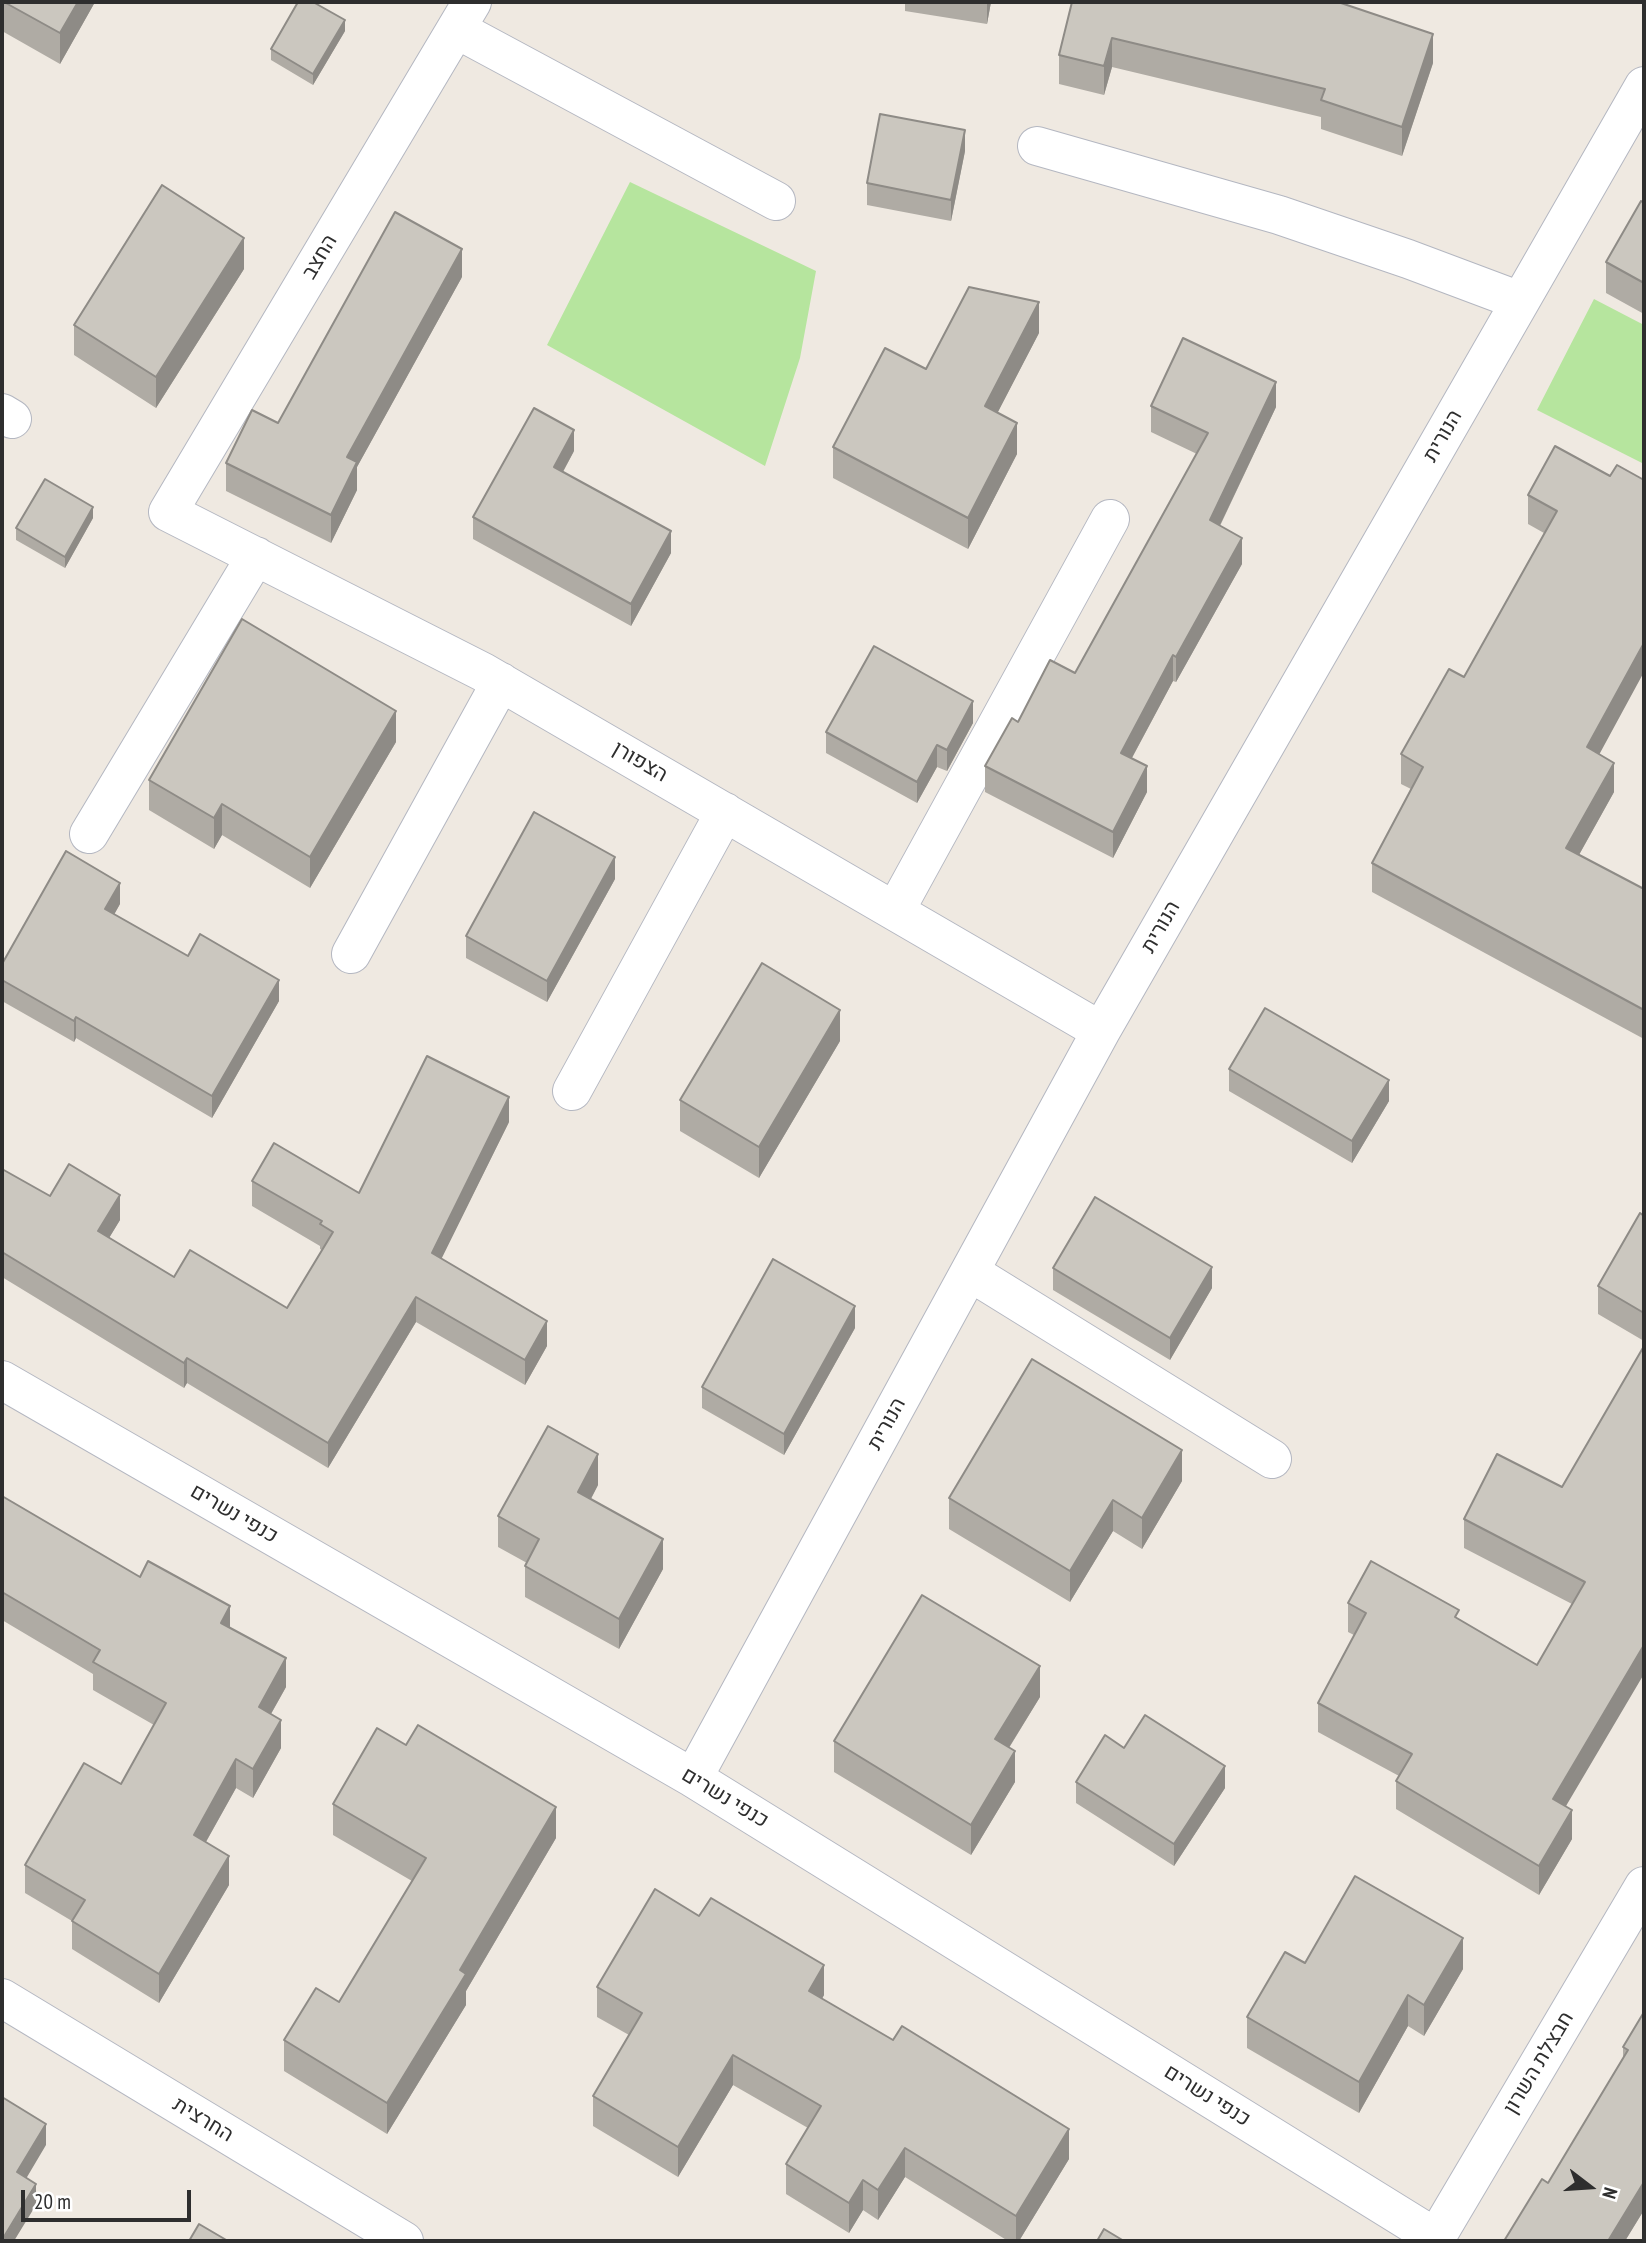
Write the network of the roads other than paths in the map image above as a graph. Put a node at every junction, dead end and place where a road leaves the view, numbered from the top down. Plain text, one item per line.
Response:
1 (464, 15) edge
2 (1644, 86) edge
3 (1037, 146) dead end
4 (776, 201) dead end
5 (1520, 301) junction
6 (168, 512) joint
7 (1110, 519) dead end
8 (256, 556) junction
9 (501, 682) junction
10 (725, 812) junction
11 (89, 834) dead end
12 (895, 911) junction
13 (351, 954) dead end
14 (1101, 1031) junction
15 (572, 1091) dead end
16 (970, 1272) junction
17 (2, 1380) edge
18 (1272, 1459) dead end
19 (693, 1778) junction
20 (1644, 1886) edge
21 (2, 1998) edge
22 (1435, 2240) edge
23 (404, 2241) edge

1 - 4 street
1 - 6 street, החצב
2 - 5 street, הנורית
3 - 5 street
5 - 14 street, הנורית
6 - 8 street, הצפורן
7 - 12 street
8 - 9 street, הצפורן
8 - 11 street
9 - 10 street, הצפורן
9 - 13 street
10 - 12 street, הצפורן
10 - 15 street
12 - 14 street, הצפורן
14 - 16 street, הנורית
16 - 18 street
16 - 19 street, הנורית
17 - 19 street, כנפי נשרים
19 - 22 street, כנפי נשרים
20 - 22 street, חבצלת השרון
21 - 23 street, החרצית

